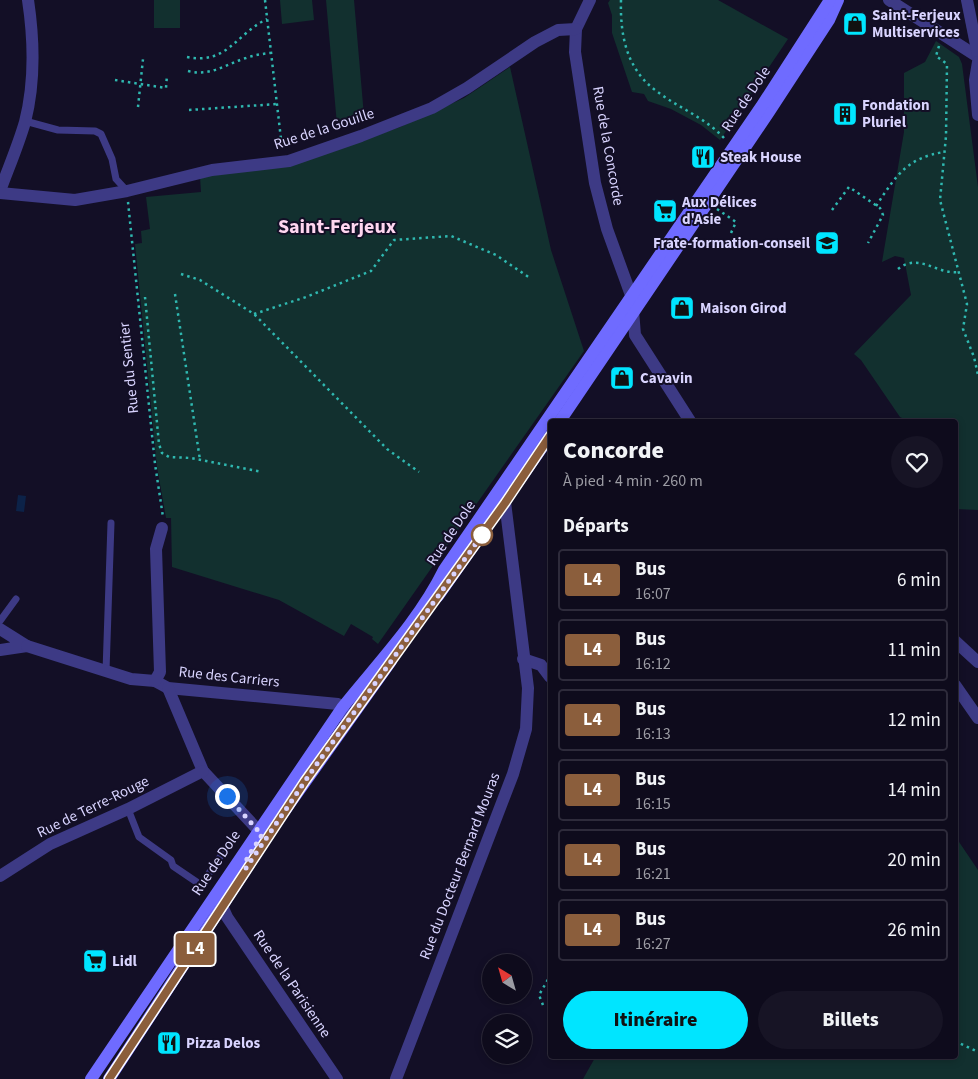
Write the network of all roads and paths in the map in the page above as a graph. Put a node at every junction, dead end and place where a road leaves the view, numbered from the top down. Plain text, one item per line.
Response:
1 (28, 0) edge
2 (265, 0) edge
3 (590, 0) edge
4 (621, 0) edge
5 (830, 0) edge
6 (838, 0) edge
7 (889, 0) edge
8 (968, 4) edge
9 (267, 19) junction
10 (576, 29) junction
11 (940, 42) dead end
12 (270, 53) junction
13 (978, 56) edge
14 (187, 58) dead end
15 (143, 59) dead end
16 (978, 62) edge
17 (188, 71) dead end
18 (167, 75) dead end
19 (116, 80) dead end
20 (140, 84) junction
21 (277, 104) junction
22 (138, 106) dead end
23 (189, 110) dead end
24 (978, 115) edge
25 (25, 121) junction
26 (724, 138) dead end
27 (282, 148) dead end
28 (944, 152) junction
29 (723, 163) junction
30 (722, 183) junction
31 (705, 188) junction
32 (127, 191) junction
33 (0, 192) edge
34 (876, 206) junction
35 (832, 210) dead end
36 (724, 214) dead end
37 (731, 233) dead end
38 (868, 243) dead end
39 (898, 269) dead end
40 (959, 272) junction
41 (180, 274) dead end
42 (530, 278) dead end
43 (174, 294) dead end
44 (146, 297) dead end
45 (632, 298) junction
46 (254, 314) junction
47 (633, 314) junction
48 (978, 375) edge
49 (549, 419) edge
50 (561, 419) edge
51 (689, 419) edge
52 (548, 420) edge
53 (548, 439) edge
54 (200, 460) junction
55 (519, 462) junction
56 (262, 472) dead end
57 (419, 472) dead end
58 (505, 503) junction
59 (111, 523) dead end
60 (162, 528) joint
61 (16, 599) dead end
62 (0, 621) edge
63 (0, 629) edge
64 (958, 644) edge
65 (27, 646) junction
66 (0, 650) edge
67 (523, 659) junction
68 (978, 662) edge
69 (106, 671) junction
70 (548, 674) edge
71 (155, 681) junction
72 (168, 688) junction
73 (958, 689) edge
74 (342, 708) junction
75 (978, 718) edge
76 (314, 768) junction
77 (202, 771) junction
78 (128, 809) junction
79 (258, 830) junction
80 (233, 838) dead end
81 (240, 857) junction
82 (246, 868) junction
83 (0, 876) edge
84 (222, 906) junction
85 (548, 979) edge
86 (543, 1005) dead end
87 (958, 1042) edge
88 (978, 1052) edge
89 (91, 1079) edge
90 (109, 1079) edge
91 (337, 1079) edge
92 (396, 1079) edge

1 - 25 street
2 - 9 path
3 - 10 street, Rue de la Concorde
4 - 26 path
5 - 29 main road, Rue de Dole
6 - 30 main road, Rue de Dole
7 - 13 street
8 - 13 street
9 - 12 path
9 - 14 path
10 - 32 street, Rue de la Gouille
10 - 45 street, Rue de la Concorde
11 - 28 path
12 - 17 path
12 - 21 path
15 - 20 path
16 - 24 street
18 - 20 path
19 - 20 path
20 - 22 path
21 - 23 path
21 - 27 path
25 - 32 lane
25 - 33 street
28 - 34 path
28 - 40 path
29 - 30 lane
29 - 31 main road, Rue de Dole
30 - 31 lane
30 - 47 main road, Rue de Dole
31 - 45 main road, Rue de Dole
32 - 33 street, Rue de la Gouille
32 - 60 path, Rue du Sentier
34 - 35 path
34 - 38 path
36 - 37 path
39 - 40 path
40 - 48 path
41 - 46 path
42 - 46 path
43 - 54 path
44 - 54 path
45 - 47 street, Rue de la Concorde
45 - 49 main road, Rue de Dole
46 - 57 path
47 - 50 main road, Rue de Dole
47 - 51 street, Rue de la Concorde
52 - 55 main road, Rue de Dole
53 - 58 main road, Rue de Dole
54 - 56 path
55 - 58 street, Rue du Docteur Bernard Mouras
55 - 74 main road, Rue de Dole
58 - 67 street, Rue du Docteur Bernard Mouras
58 - 76 main road, Rue de Dole
59 - 69 lane
60 - 71 street
61 - 62 lane
63 - 65 street, Rue des Carriers
64 - 68 street
65 - 66 street, Rue des Carriers
65 - 69 street, Rue des Carriers
67 - 70 street
67 - 92 street, Rue du Docteur Bernard Mouras
69 - 71 street, Rue des Carriers
71 - 72 street, Rue des Carriers
72 - 74 street, Rue des Carriers
72 - 77 street
73 - 75 street
74 - 76 street
74 - 79 main road, Rue de Dole
76 - 82 main road, Rue de Dole
77 - 78 street, Rue de Terre-Rouge
77 - 79 street
78 - 80 lane
78 - 83 street, Rue de Terre-Rouge
79 - 81 main road, Rue de Dole
79 - 82 street
81 - 84 street
81 - 89 main road, Rue de Dole
82 - 84 main road, Rue de Dole
84 - 90 main road, Rue de Dole
84 - 91 street, Rue de la Parisienne
85 - 86 path
87 - 88 path

